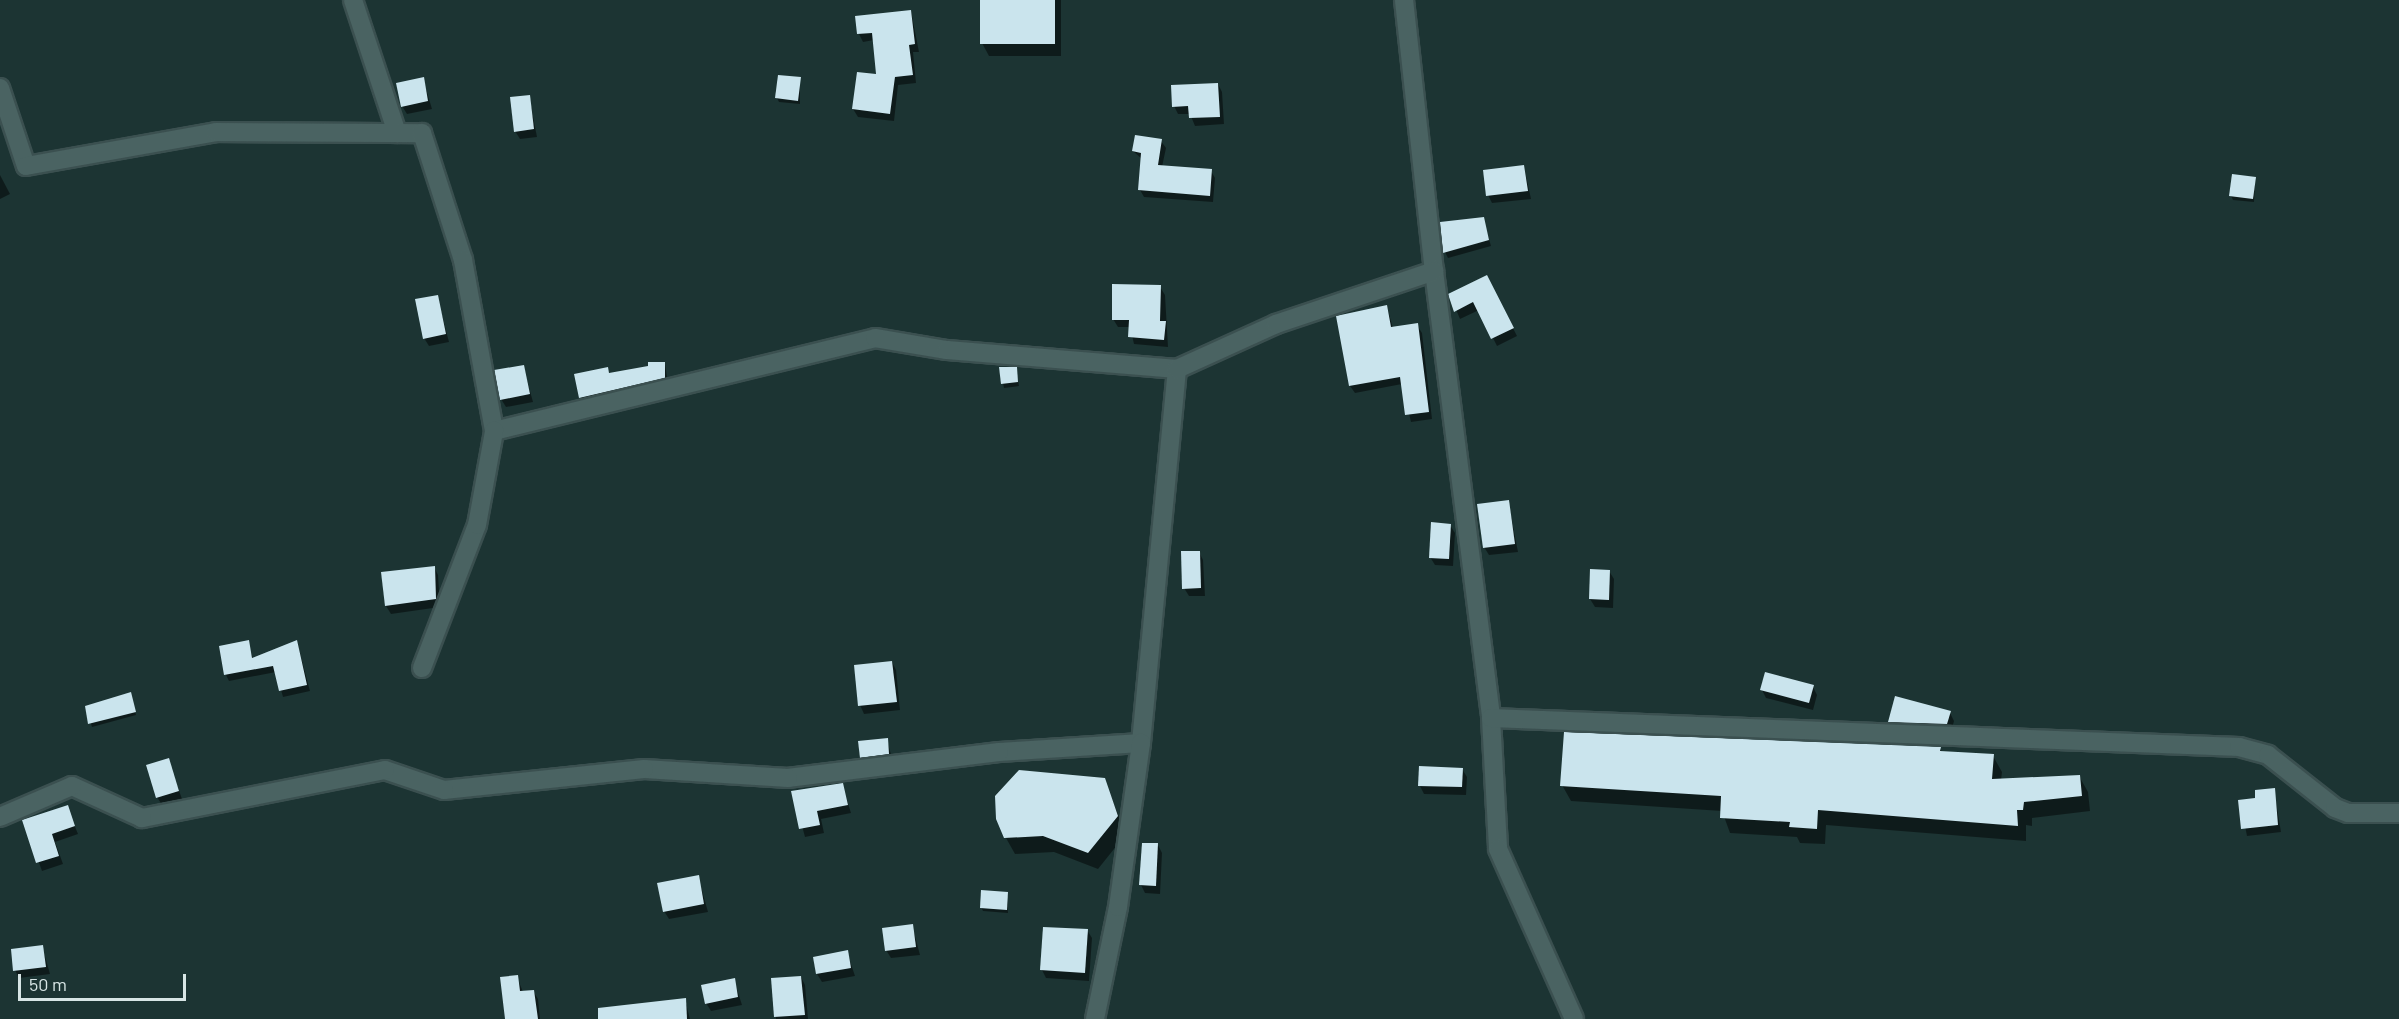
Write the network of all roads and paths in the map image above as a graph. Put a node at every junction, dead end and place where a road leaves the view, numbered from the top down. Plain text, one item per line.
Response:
1 (353, 0) edge
2 (1404, 0) edge
3 (0, 88) edge
4 (397, 133) junction
5 (1434, 271) junction
6 (1177, 369) junction
7 (494, 431) junction
8 (422, 668) dead end
9 (1491, 718) junction
10 (1141, 744) junction
11 (2399, 813) edge
12 (0, 817) edge
13 (1095, 1019) edge
14 (1574, 1019) edge

1 - 4 street
2 - 5 street
3 - 4 street
4 - 7 street
5 - 6 street
5 - 9 street
6 - 7 street
6 - 10 street
7 - 8 street
9 - 11 street
9 - 14 street
10 - 12 street
10 - 13 street

